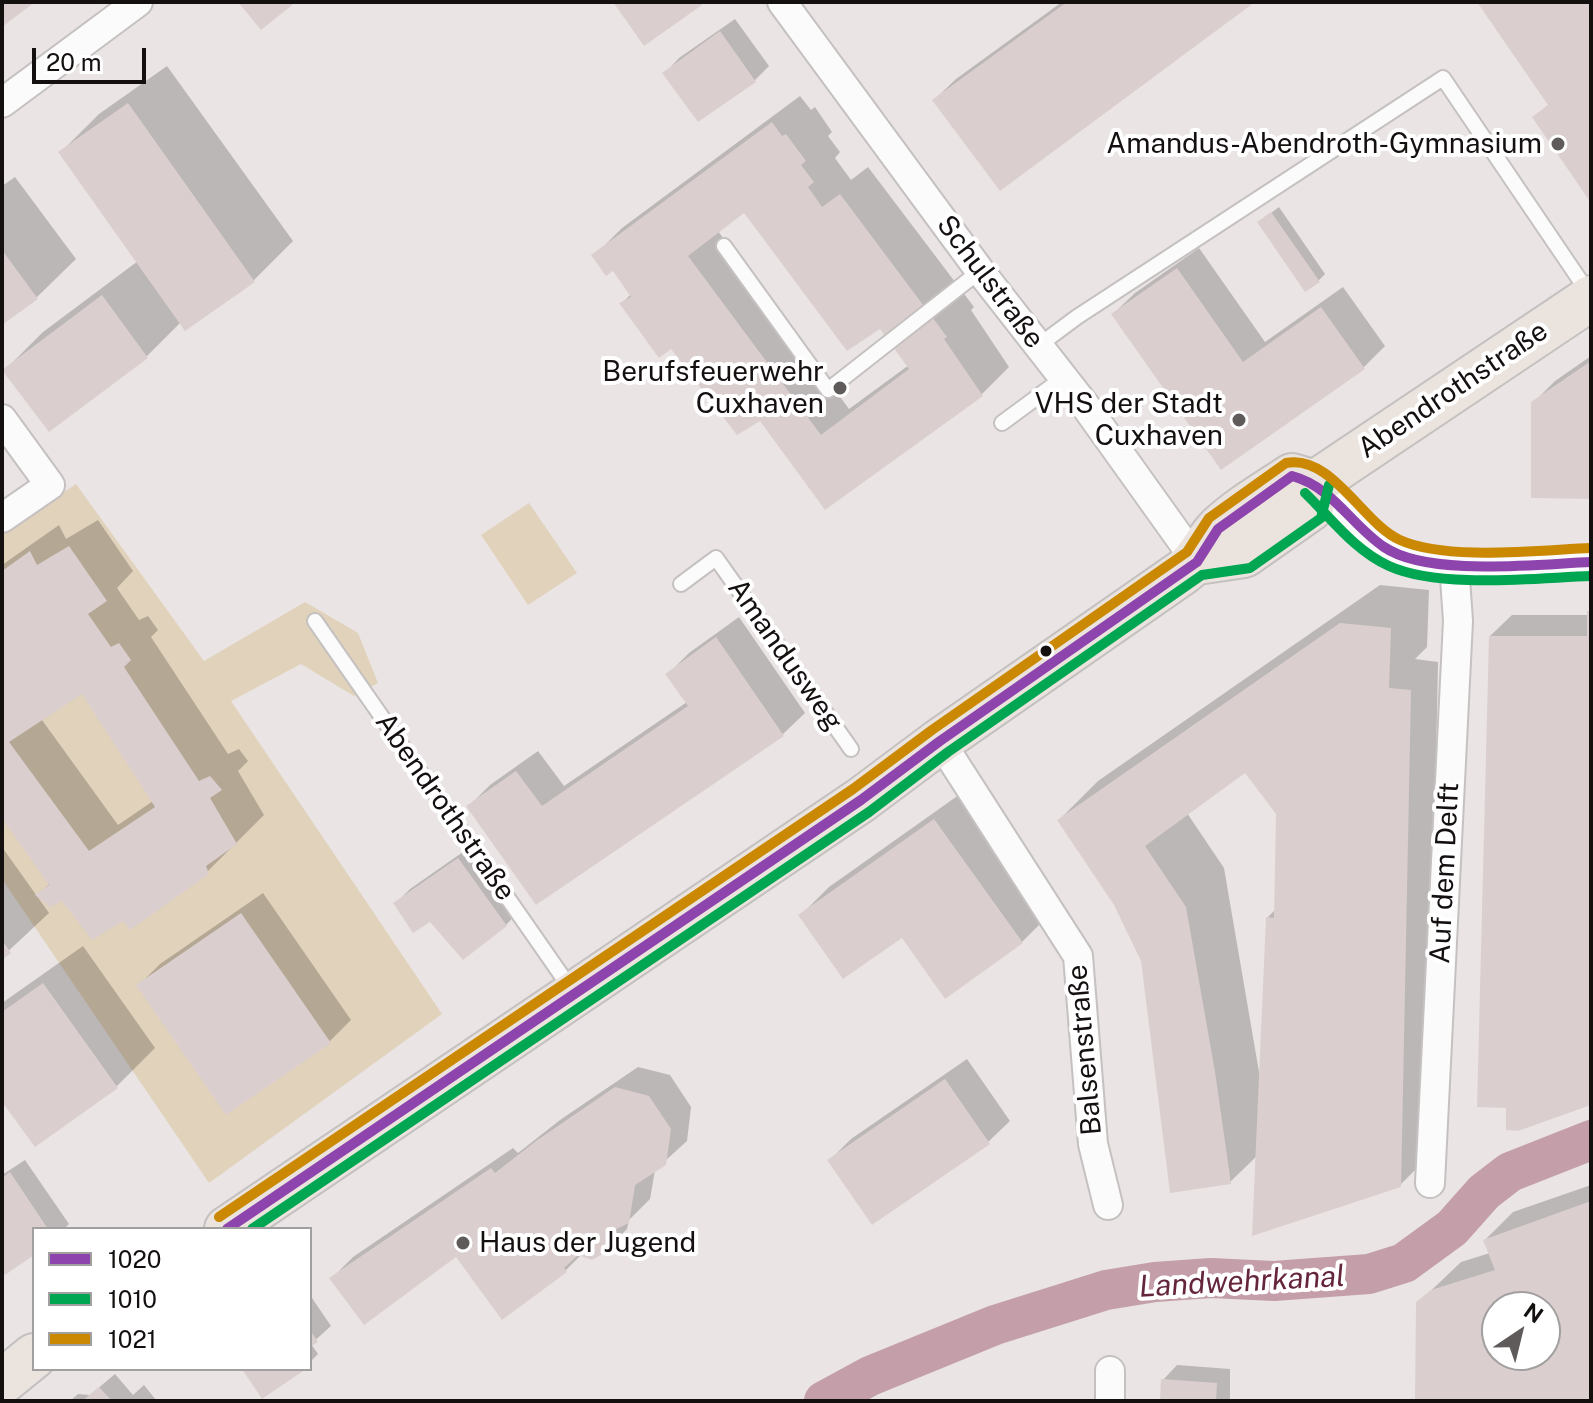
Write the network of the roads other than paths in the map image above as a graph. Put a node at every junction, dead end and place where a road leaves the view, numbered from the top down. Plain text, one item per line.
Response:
1 (138, 2) edge
2 (782, 2) edge
3 (2, 103) edge
4 (724, 246) dead end
5 (980, 271) junction
6 (1591, 298) edge
7 (1038, 346) junction
8 (1063, 378) junction
9 (2, 419) edge
10 (1002, 423) dead end
11 (1315, 483) junction
12 (2, 518) edge
13 (1197, 562) junction
14 (1591, 562) edge
15 (1454, 564) junction
16 (681, 584) dead end
17 (315, 621) dead end
18 (940, 741) junction
19 (851, 749) dead end
20 (573, 993) junction
21 (1430, 1183) dead end
22 (1108, 1205) dead end
23 (230, 1227) edge
24 (32, 1358) edge
25 (1110, 1371) dead end
26 (2, 1382) edge
27 (1110, 1401) edge

1 - 3 street
2 - 5 street, Schulstraße
4 - 5 lane
5 - 7 street, Schulstraße
6 - 7 lane
6 - 11 main road, Abendrothstraße
7 - 8 street, Schulstraße
8 - 10 lane
8 - 13 street, Schulstraße
9 - 12 street
11 - 13 main road
11 - 15 street
13 - 18 main road
14 - 15 street
15 - 21 street, Auf dem Delft
16 - 19 lane, Amandusweg
17 - 20 lane, Abendrothstraße
18 - 20 main road
18 - 22 street, Balsenstraße
20 - 23 main road
24 - 26 main road
25 - 27 street

